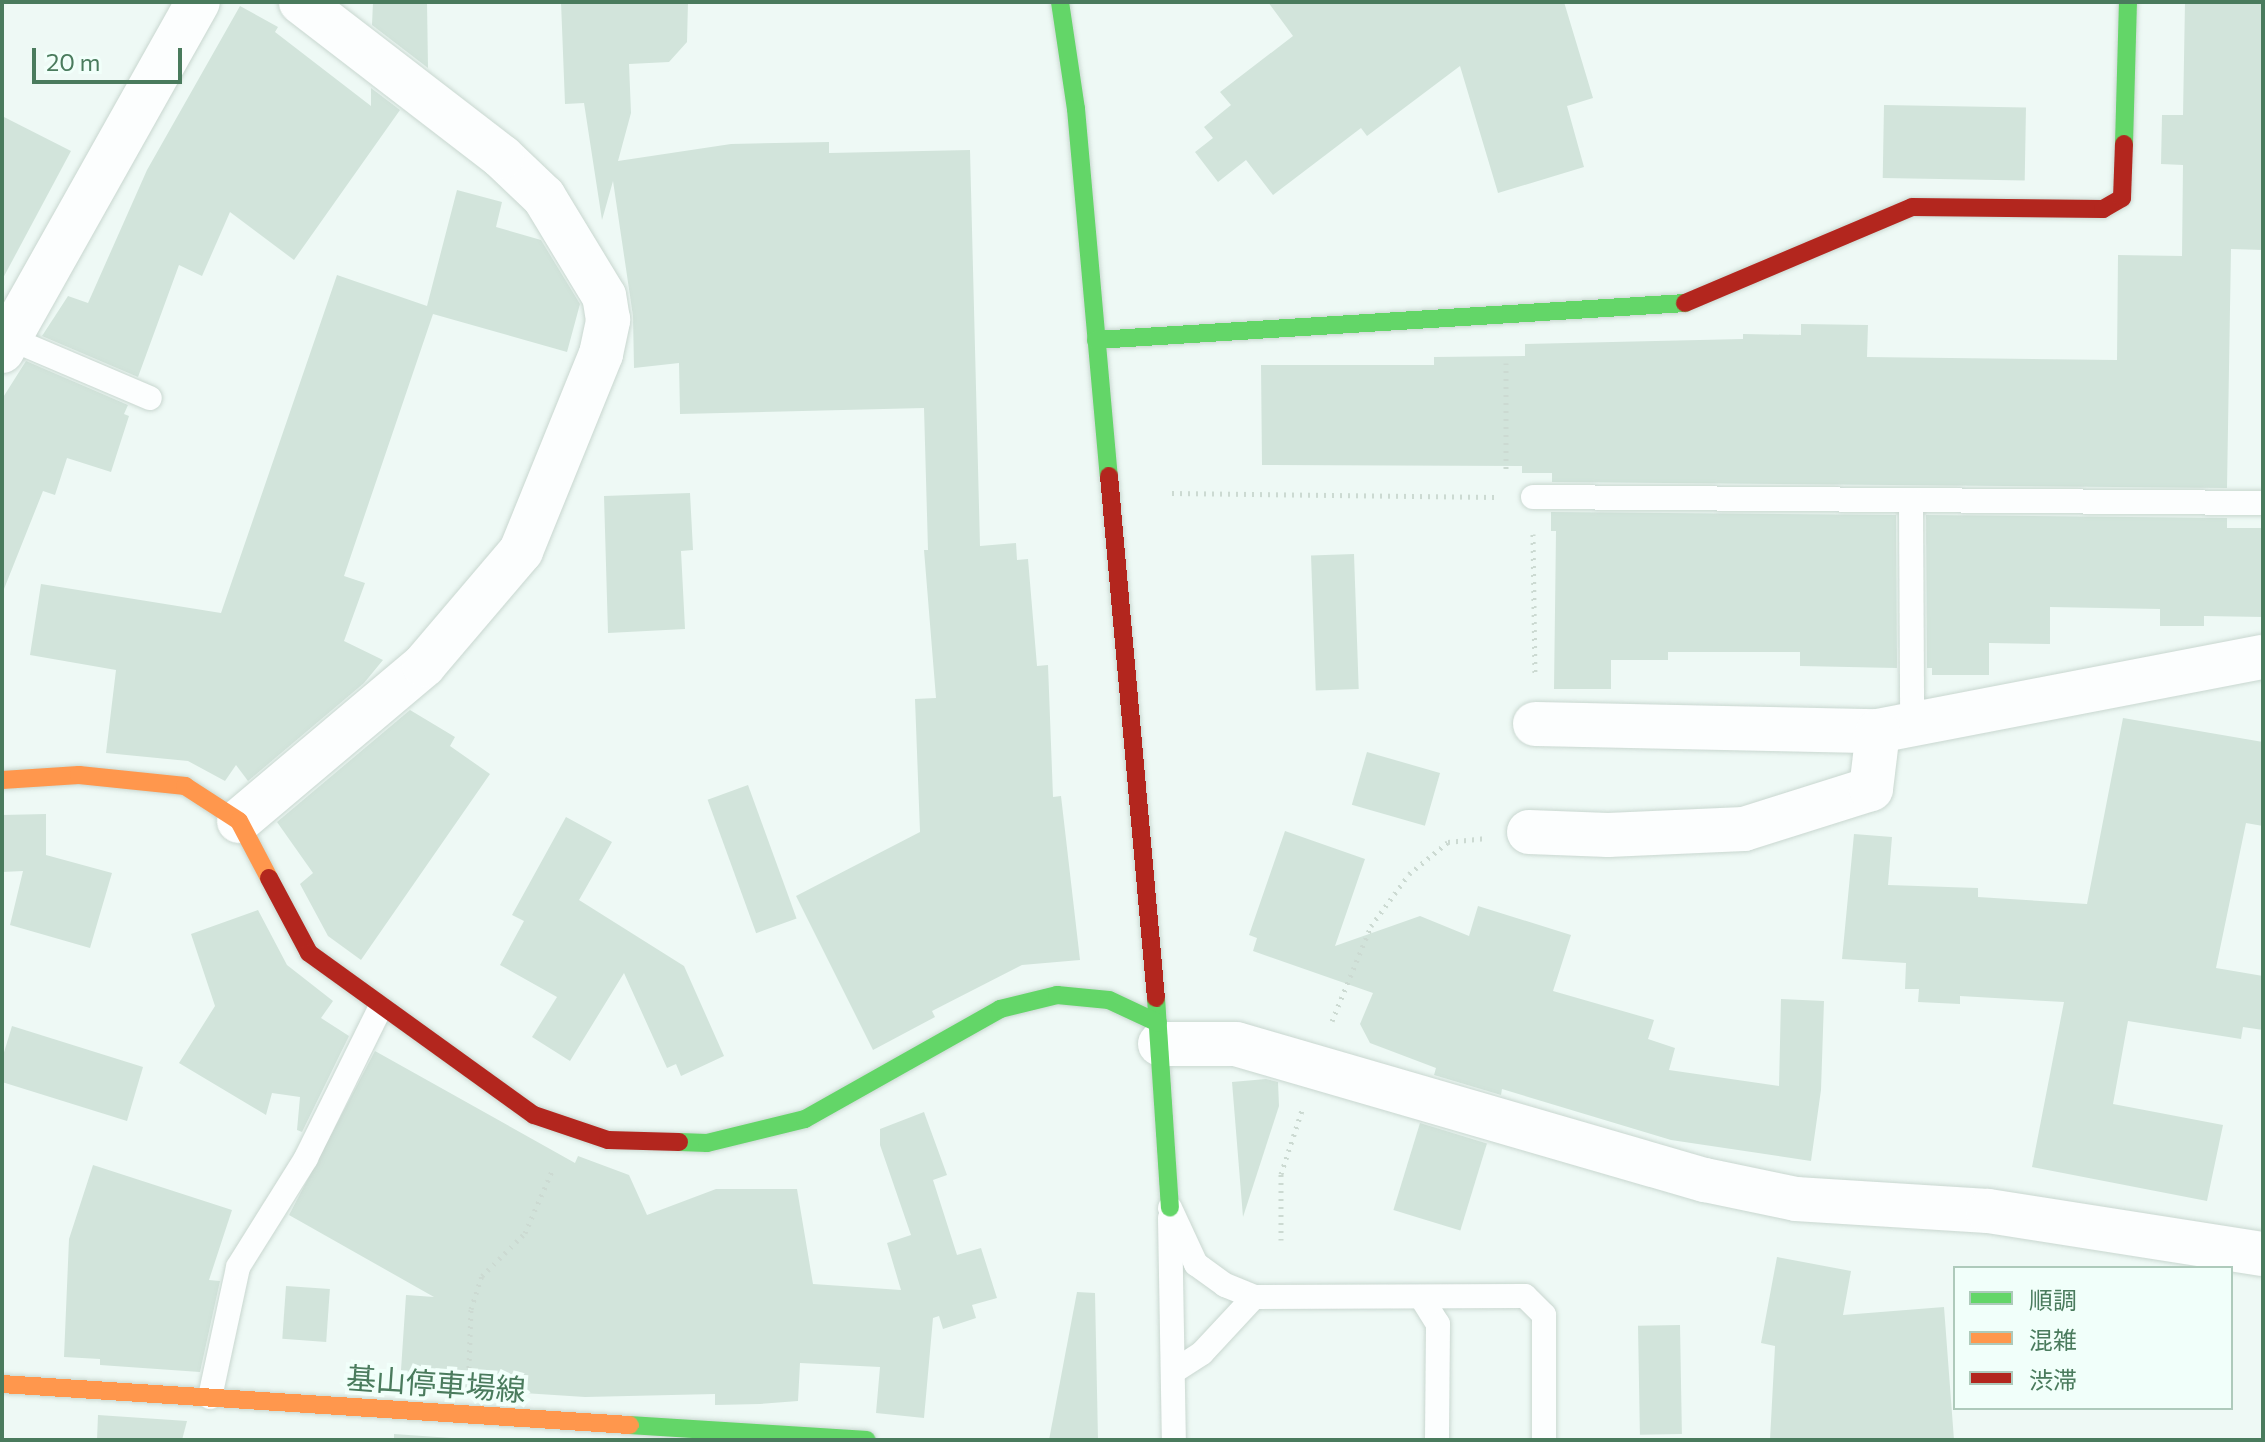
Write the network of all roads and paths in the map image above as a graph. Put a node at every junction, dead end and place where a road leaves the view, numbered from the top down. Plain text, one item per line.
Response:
1 (198, 2) edge
2 (301, 2) edge
3 (1060, 2) edge
4 (2128, 2) edge
5 (1506, 318) junction
6 (1096, 340) junction
7 (6, 345) edge
8 (150, 398) dead end
9 (1172, 493) dead end
10 (1506, 497) junction
11 (1533, 497) junction
12 (1911, 500) junction
13 (2263, 503) edge
14 (2263, 657) edge
15 (1535, 724) joint
16 (1895, 727) junction
17 (2, 780) edge
18 (239, 821) junction
19 (1529, 832) joint
20 (380, 1008) junction
21 (1159, 1033) junction
22 (1317, 1064) junction
23 (571, 1128) junction
24 (1170, 1208) junction
25 (1281, 1240) dead end
26 (2263, 1254) edge
27 (1254, 1297) junction
28 (1421, 1297) junction
29 (1176, 1370) junction
30 (2, 1384) edge
31 (210, 1397) junction
32 (467, 1413) junction
33 (867, 1440) edge
34 (1174, 1440) edge
35 (1437, 1440) edge
36 (1544, 1440) edge

1 - 7 street
2 - 18 street
3 - 6 street
4 - 5 street
5 - 6 street
5 - 10 path
6 - 21 street
7 - 8 lane
9 - 10 path
10 - 11 path
11 - 12 lane
11 - 15 path
12 - 13 lane
12 - 16 lane
14 - 16 street
15 - 16 street
16 - 19 street
17 - 18 street
18 - 20 street
19 - 22 path
20 - 23 street
20 - 31 lane
21 - 22 street
21 - 23 street
21 - 24 street
22 - 25 path
22 - 26 street
23 - 32 path
24 - 27 lane
24 - 29 lane
27 - 28 lane
27 - 29 lane
28 - 35 lane
28 - 36 lane
29 - 34 lane
30 - 31 street, 基山停車場線
31 - 32 street, 基山停車場線
32 - 33 street, 基山停車場線

